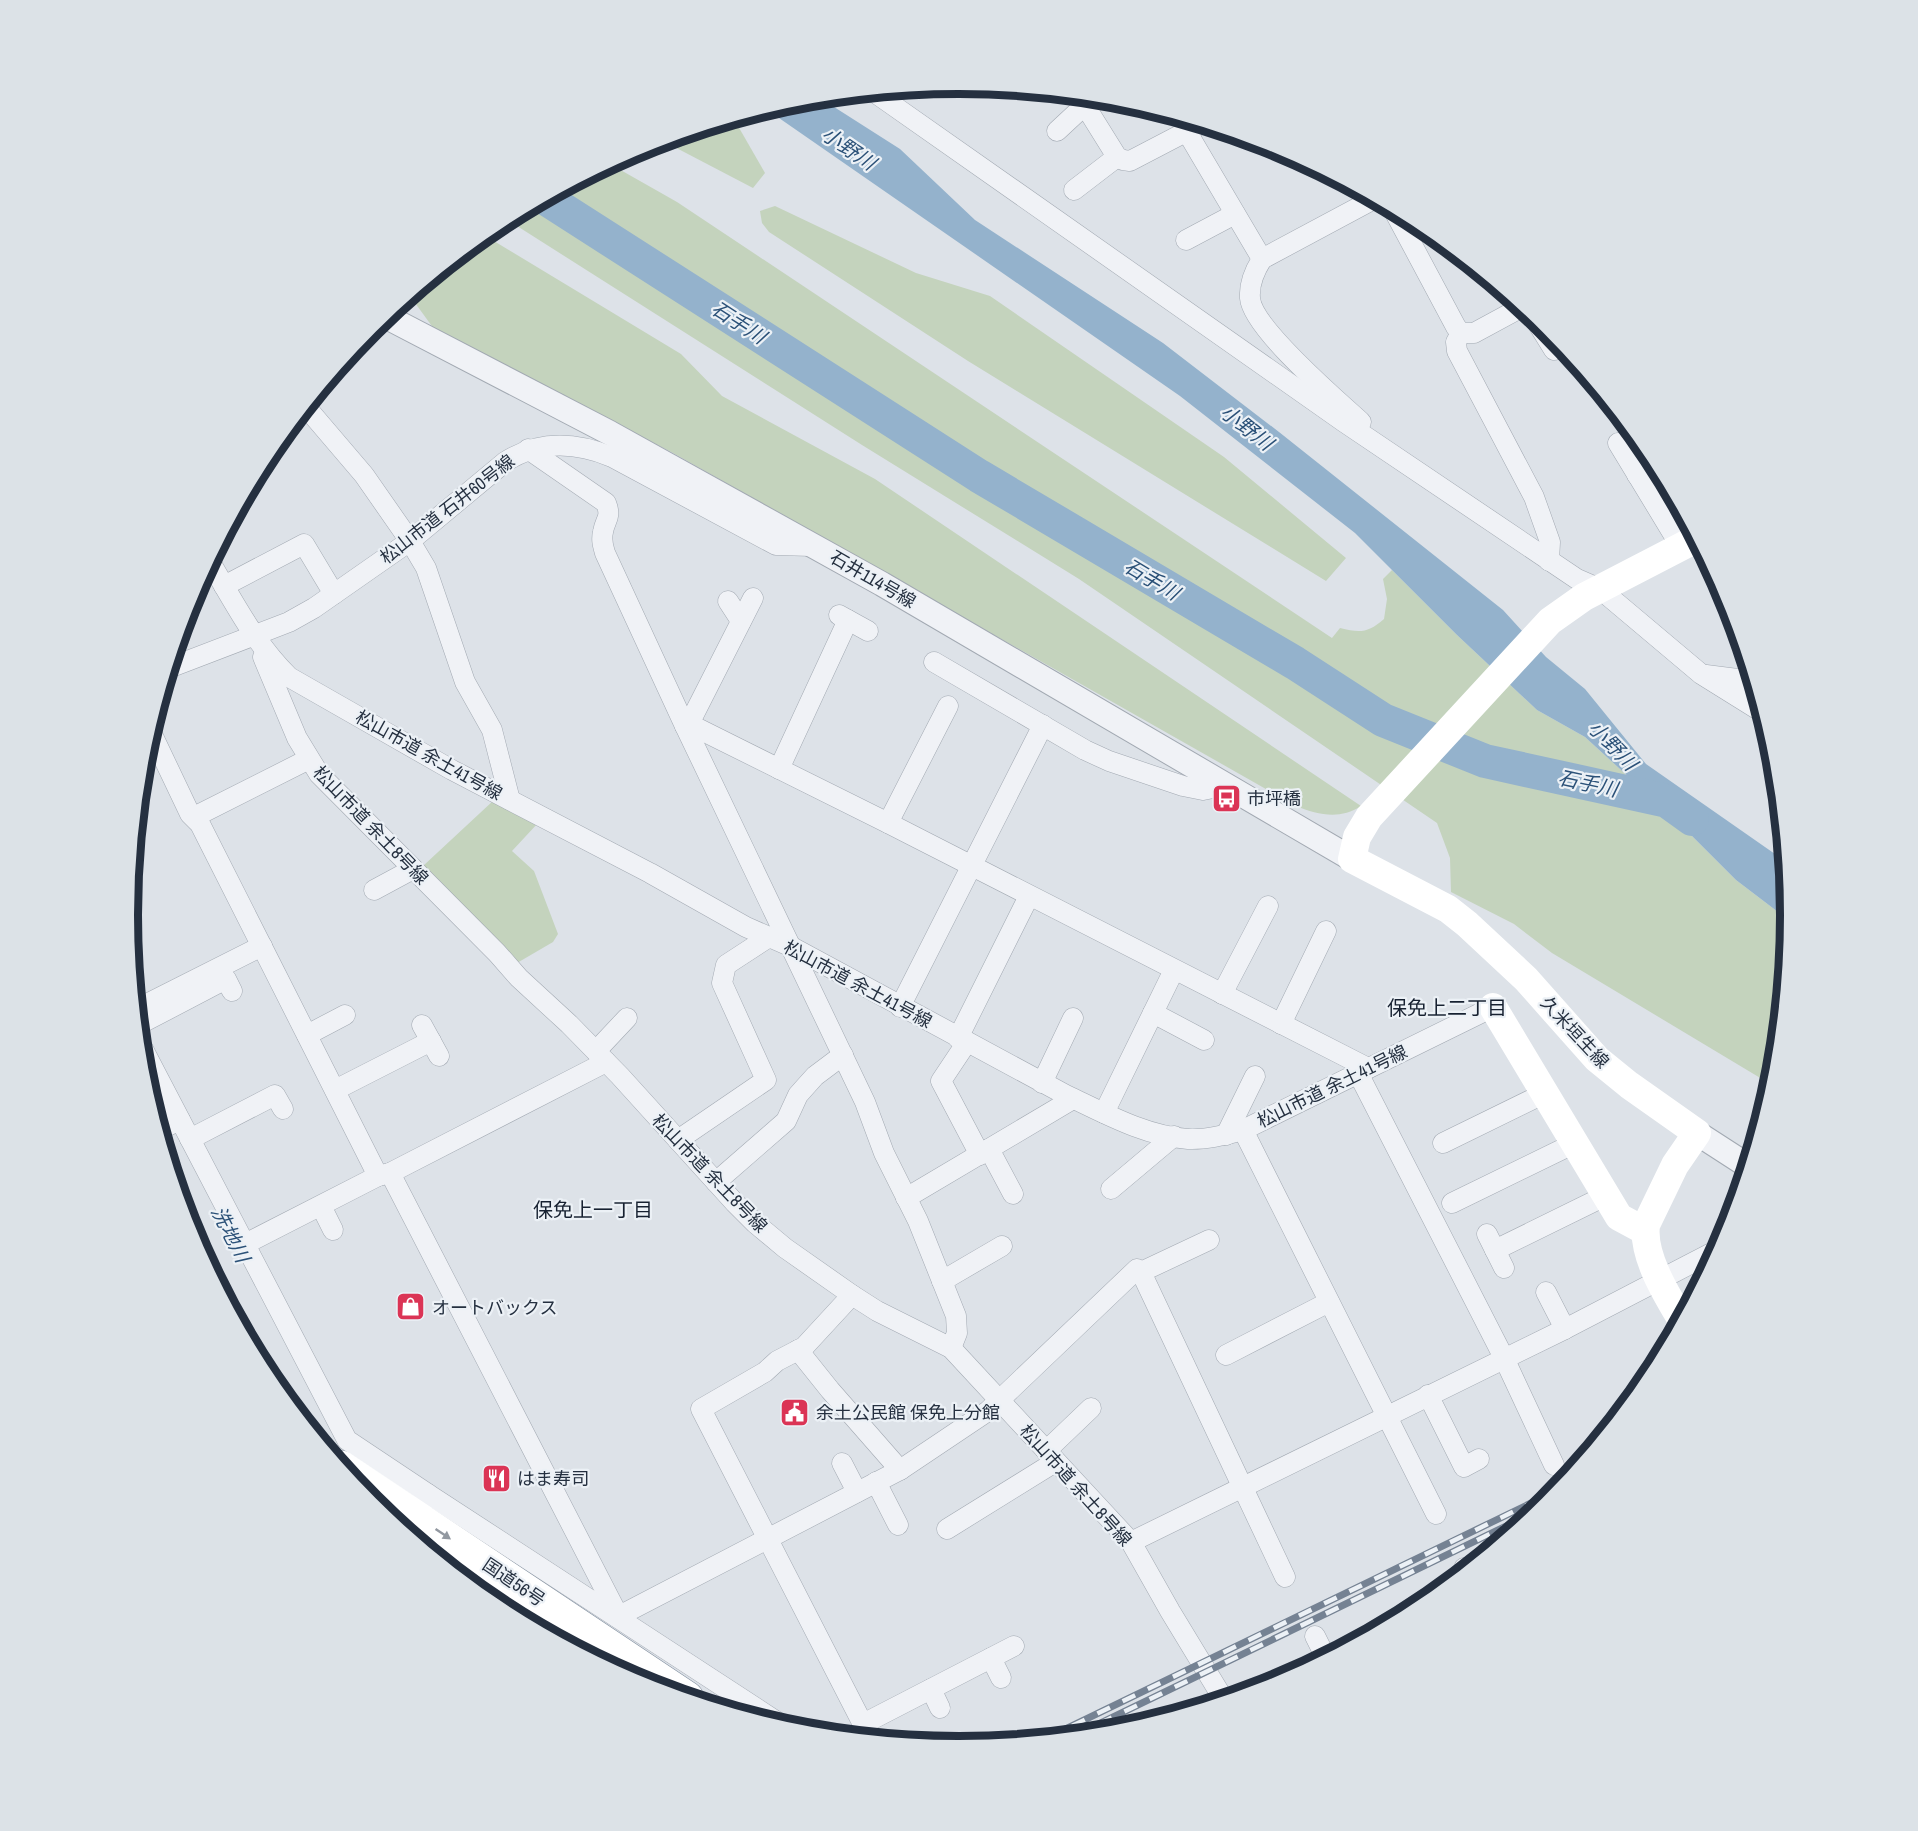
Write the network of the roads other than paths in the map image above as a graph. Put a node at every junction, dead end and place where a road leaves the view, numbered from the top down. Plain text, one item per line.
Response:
1 (883, 98) edge
2 (1079, 104) edge
3 (1085, 105) edge
4 (1193, 129) edge
5 (1195, 129) edge
6 (1057, 131) dead end
7 (1117, 157) junction
8 (1074, 190) dead end
9 (1367, 203) edge
10 (1235, 214) junction
11 (1401, 224) edge
12 (1186, 240) dead end
13 (1262, 259) junction
14 (1515, 312) edge
15 (394, 321) edge
16 (1461, 333) junction
17 (311, 413) edge
18 (1618, 443) dead end
19 (528, 449) junction
20 (1384, 449) junction
21 (1648, 468) edge
22 (1637, 474) junction
23 (410, 541) junction
24 (1689, 543) edge
25 (815, 546) junction
26 (1549, 561) junction
27 (215, 570) edge
28 (224, 586) junction
29 (1600, 589) junction
30 (334, 594) junction
31 (753, 598) dead end
32 (728, 601) dead end
33 (741, 621) junction
34 (868, 631) dead end
35 (254, 636) junction
36 (934, 662) dead end
37 (178, 665) edge
38 (1701, 674) junction
39 (1745, 680) edge
40 (1753, 706) edge
41 (938, 714) dead end
42 (687, 725) junction
43 (1043, 725) junction
44 (157, 744) edge
45 (309, 759) junction
46 (779, 769) junction
47 (1221, 782) junction
48 (510, 800) junction
49 (194, 817) junction
50 (888, 823) junction
51 (1352, 859) junction
52 (971, 867) junction
53 (413, 869) junction
54 (374, 890) dead end
55 (1029, 896) junction
56 (1268, 906) dead end
57 (1326, 931) dead end
58 (769, 937) junction
59 (262, 946) junction
60 (790, 946) junction
61 (1174, 970) junction
62 (232, 991) dead end
63 (1221, 994) junction
64 (143, 1006) edge
65 (900, 1007) junction
66 (1493, 1007) joint
67 (1153, 1012) junction
68 (345, 1015) dead end
69 (627, 1018) dead end
70 (1073, 1018) dead end
71 (145, 1021) edge
72 (1281, 1024) junction
73 (307, 1035) junction
74 (430, 1040) dead end
75 (962, 1040) junction
76 (1204, 1040) dead end
77 (843, 1055) junction
78 (601, 1057) junction
79 (153, 1068) edge
80 (1363, 1071) junction
81 (1255, 1076) dead end
82 (277, 1082) dead end
83 (1042, 1083) junction
84 (335, 1090) junction
85 (1545, 1093) junction
86 (1073, 1099) junction
87 (283, 1109) dead end
88 (1104, 1113) junction
89 (184, 1129) junction
90 (167, 1130) edge
91 (1234, 1132) junction
92 (1697, 1133) junction
93 (1174, 1136) junction
94 (678, 1140) junction
95 (1443, 1143) dead end
96 (1575, 1143) junction
97 (985, 1152) junction
98 (1741, 1162) edge
99 (384, 1174) junction
100 (716, 1182) junction
101 (1111, 1189) dead end
102 (1013, 1194) dead end
103 (1607, 1195) junction
104 (906, 1198) junction
105 (1452, 1203) dead end
106 (321, 1206) junction
107 (333, 1230) dead end
108 (1645, 1231) junction
109 (1209, 1240) dead end
110 (245, 1244) junction
111 (1002, 1246) dead end
112 (1706, 1256) edge
113 (1504, 1268) dead end
114 (1141, 1272) junction
115 (1659, 1280) junction
116 (942, 1281) junction
117 (1546, 1292) dead end
118 (852, 1295) junction
119 (1329, 1302) junction
120 (1677, 1312) edge
121 (1565, 1329) junction
122 (951, 1348) junction
123 (798, 1350) junction
124 (1226, 1355) dead end
125 (1504, 1358) junction
126 (1428, 1395) junction
127 (999, 1400) junction
128 (1091, 1408) dead end
129 (1387, 1416) junction
130 (1051, 1456) junction
131 (1479, 1459) dead end
132 (842, 1463) dead end
133 (1554, 1465) dead end
134 (900, 1470) junction
135 (365, 1481) edge
136 (876, 1482) junction
137 (1241, 1487) junction
138 (857, 1492) junction
139 (416, 1513) edge
140 (1436, 1514) dead end
141 (898, 1525) dead end
142 (947, 1529) dead end
143 (768, 1538) junction
144 (1131, 1542) junction
145 (1285, 1577) dead end
146 (617, 1616) junction
147 (1315, 1636) dead end
148 (1014, 1646) dead end
149 (1323, 1652) edge
150 (990, 1658) junction
151 (1001, 1678) dead end
152 (660, 1680) edge
153 (931, 1689) junction
154 (1220, 1694) edge
155 (940, 1707) dead end
156 (764, 1713) edge
157 (867, 1731) edge

1 - 20 street
2 - 6 street
3 - 7 street
4 - 7 street
5 - 10 street
7 - 8 street
9 - 13 street
10 - 12 street
10 - 13 street
11 - 16 street
13 - 20 street
14 - 16 street
15 - 25 street, 石井114号線
16 - 26 street
17 - 23 street
18 - 22 street
19 - 23 street, 松山市道 石井60号線
19 - 25 street, 松山市道 石井60号線
19 - 42 street
20 - 26 street
21 - 22 street
22 - 24 street
23 - 30 street, 松山市道 石井60号線
23 - 48 street
24 - 29 main road
25 - 47 street, 石井114号線
26 - 29 street
27 - 28 street
28 - 30 street
28 - 35 street
29 - 38 street
29 - 51 main road
30 - 35 street, 松山市道 石井60号線
31 - 33 street
32 - 33 street
33 - 42 street
34 - 46 street
35 - 37 street, 松山市道 石井60号線
35 - 45 street, 松山市道 余土8号線
35 - 48 street, 松山市道 余土41号線
36 - 43 street
38 - 39 street
38 - 40 street
41 - 50 street
42 - 46 street
42 - 60 street
43 - 47 street
43 - 52 street
44 - 49 street
45 - 49 street
45 - 53 street, 松山市道 余土8号線
46 - 50 street
47 - 51 street, 石井114号線
48 - 58 street, 松山市道 余土41号線
49 - 59 street
50 - 52 street
51 - 92 main road, 久米垣生線
52 - 55 street
52 - 65 street
53 - 54 street
53 - 78 street, 松山市道 余土8号線
55 - 61 street
55 - 75 street
56 - 63 street
57 - 72 street
58 - 60 street, 松山市道 余土41号線
58 - 94 street
59 - 64 street
59 - 73 street
60 - 65 street, 松山市道 余土41号線
60 - 77 street
61 - 63 street
61 - 67 street
62 - 71 street
63 - 72 street
65 - 75 street, 松山市道 余土41号線
66 - 80 street, 松山市道 余土41号線
66 - 85 main road
67 - 76 street
67 - 88 street
68 - 73 street
69 - 78 street
70 - 83 street
72 - 80 street
73 - 84 street
74 - 84 street
75 - 83 street, 松山市道 余土41号線
75 - 97 street
77 - 100 street
77 - 104 street
78 - 94 street, 松山市道 余土8号線
78 - 99 street
79 - 89 street
80 - 91 street, 松山市道 余土41号線
80 - 125 street
81 - 91 street
82 - 89 street
83 - 86 street, 松山市道 余土41号線
84 - 99 street
85 - 95 street
85 - 96 main road
86 - 88 street, 松山市道 余土41号線
86 - 97 street
87 - 89 street
88 - 93 street, 松山市道 余土41号線
89 - 90 street
89 - 110 street
91 - 93 street, 松山市道 余土41号線
91 - 119 street
92 - 98 street
92 - 108 main road
93 - 101 street
94 - 100 street, 松山市道 余土8号線
96 - 103 main road
96 - 105 street
97 - 102 street
97 - 104 street
99 - 106 street
99 - 146 street
100 - 118 street, 松山市道 余土8号線
103 - 108 main road
103 - 113 street
104 - 116 street
106 - 107 street
106 - 110 street
108 - 115 main road
109 - 114 street
110 - 139 street
111 - 116 street
112 - 115 street
114 - 127 street
114 - 137 street
115 - 120 main road
115 - 121 street
116 - 122 street
117 - 121 street
118 - 122 street, 松山市道 余土8号線
118 - 123 street
119 - 124 street
119 - 129 street
121 - 125 street
122 - 127 street, 松山市道 余土8号線
123 - 134 street
123 - 143 street
125 - 126 street
125 - 133 street
126 - 129 street
126 - 131 street
127 - 130 street, 松山市道 余土8号線
127 - 134 street
128 - 130 street
129 - 137 street
129 - 140 street
130 - 142 street
130 - 144 street, 松山市道 余土8号線
132 - 138 street
134 - 136 street
135 - 139 highway, 国道56号
136 - 138 street
136 - 141 street
137 - 144 street
137 - 145 street
138 - 143 street
139 - 146 street
139 -> 152 highway, 国道56号
143 - 146 street
143 - 157 street
144 - 154 street, 松山市道 余土8号線
146 - 156 street
147 - 149 street
148 - 150 street
150 - 151 street
150 - 153 street
153 - 155 street
153 - 157 street

